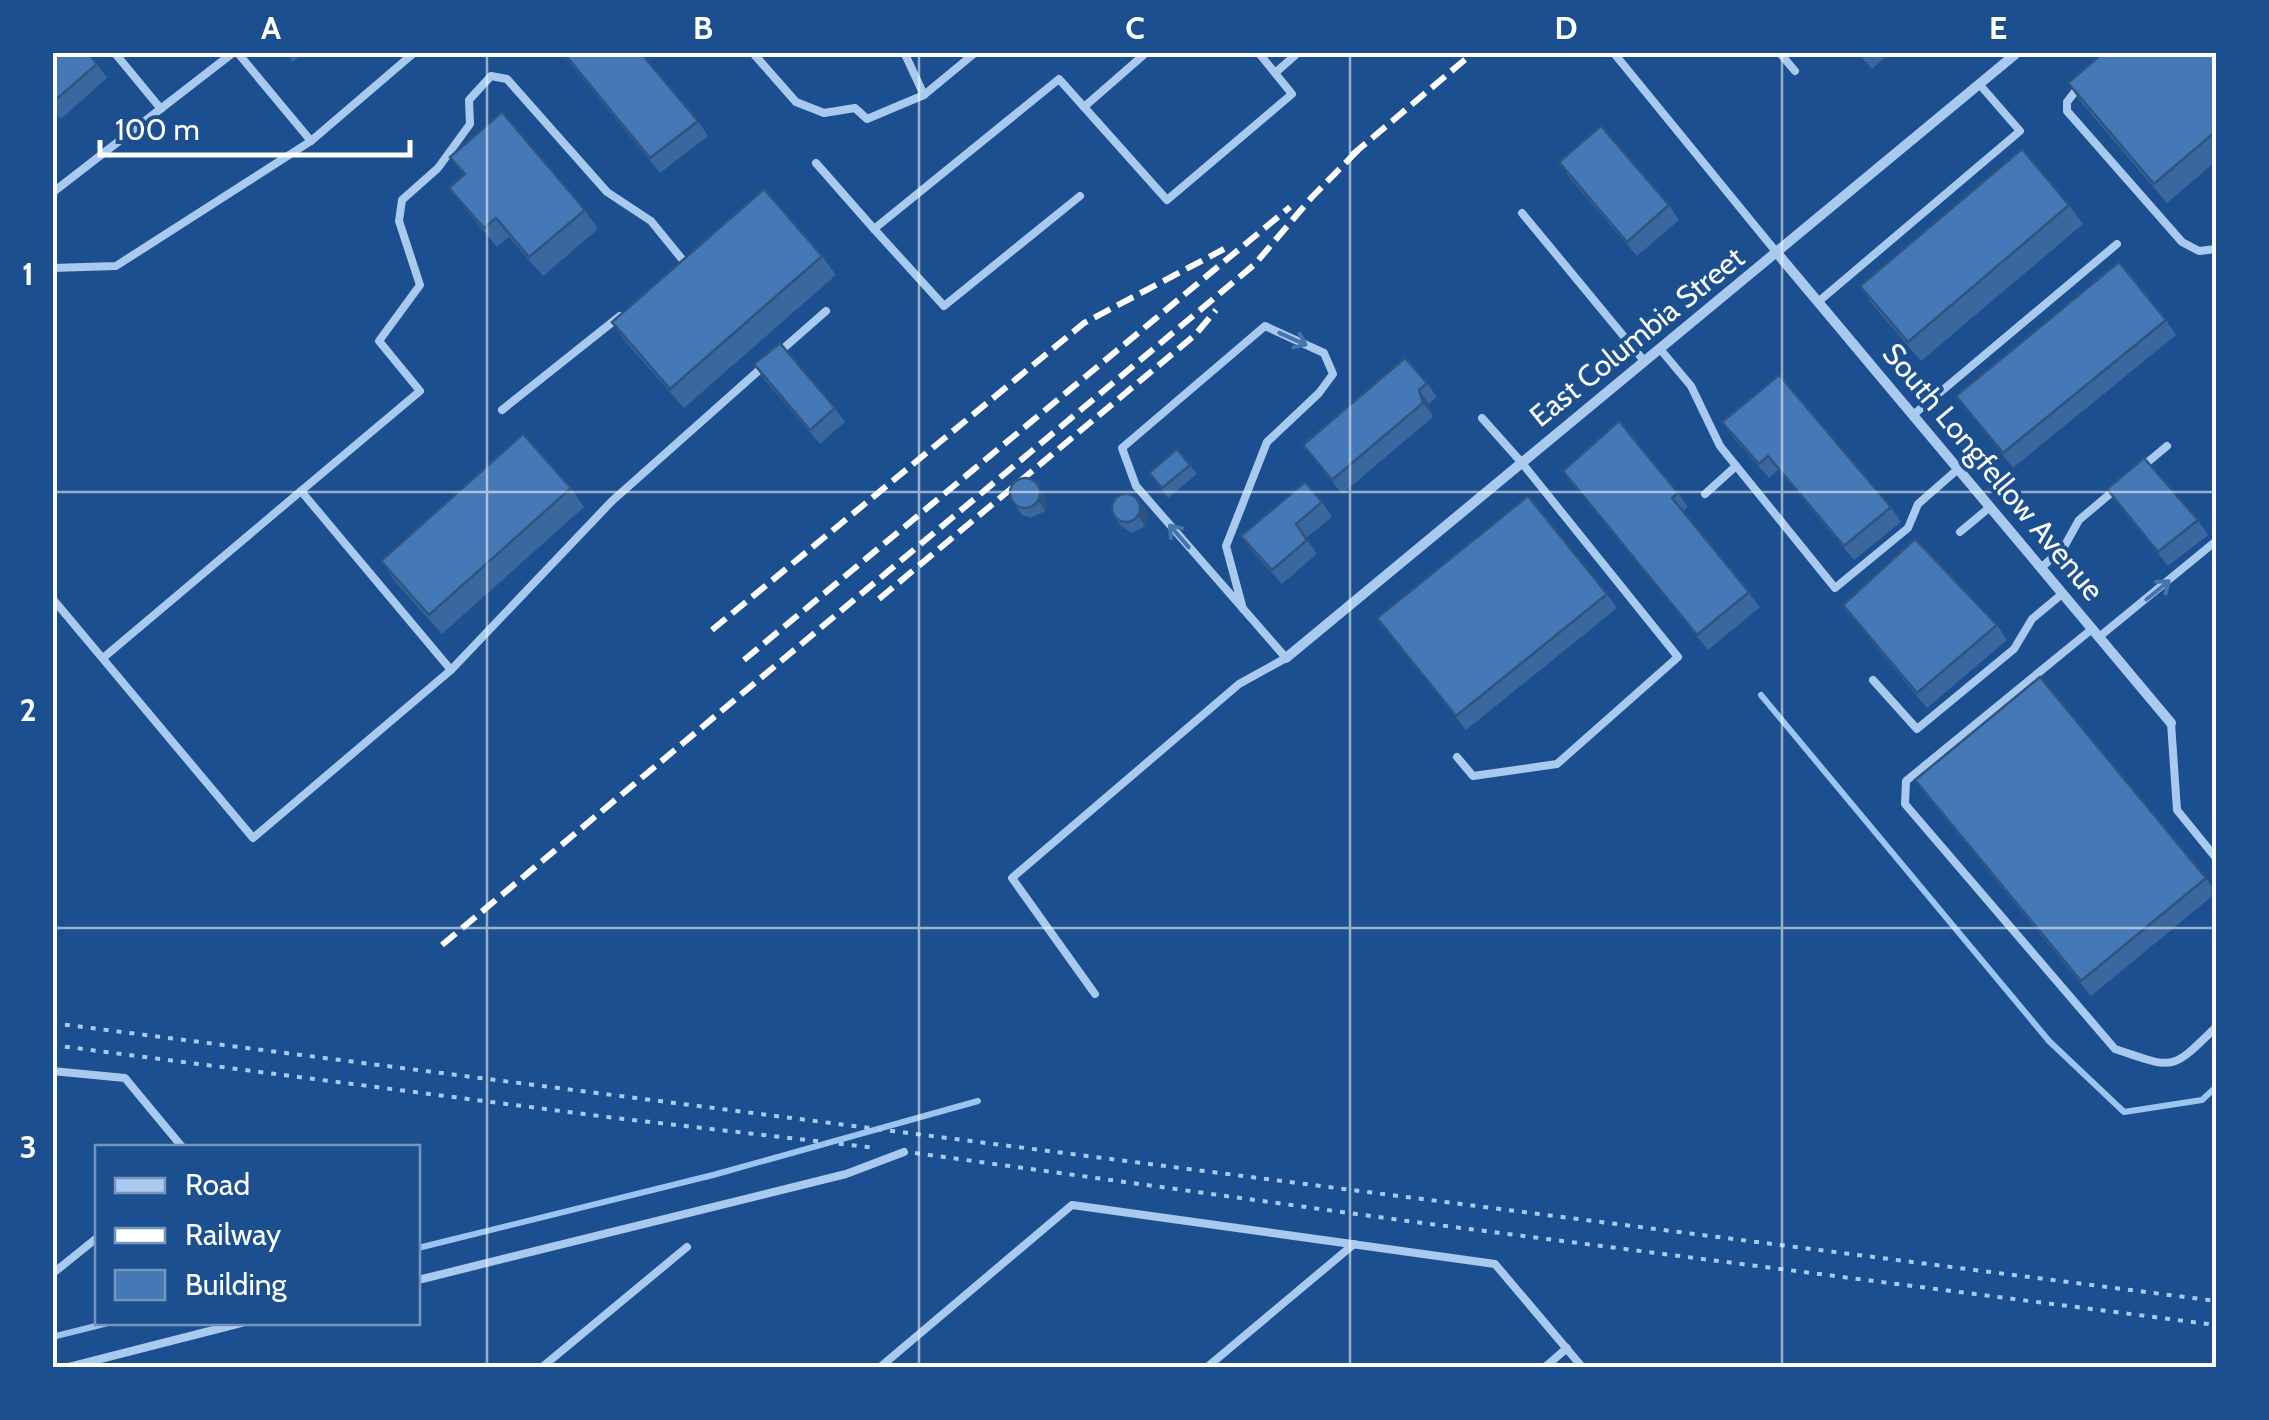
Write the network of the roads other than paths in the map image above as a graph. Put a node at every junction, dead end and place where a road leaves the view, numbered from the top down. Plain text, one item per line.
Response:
1 (114, 52) edge
2 (235, 52) edge
3 (416, 52) edge
4 (752, 52) edge
5 (904, 52) edge
6 (976, 52) edge
7 (1148, 52) edge
8 (1258, 52) edge
9 (1299, 52) edge
10 (1613, 52) edge
11 (1779, 52) edge
12 (2018, 52) edge
13 (1795, 70) dead end
14 (1275, 72) junction
15 (2093, 74) edge
16 (1980, 84) junction
17 (924, 95) junction
18 (1084, 107) junction
19 (161, 109) junction
20 (311, 141) junction
21 (816, 162) dead end
22 (52, 193) edge
23 (1080, 196) dead end
24 (1522, 213) dead end
25 (874, 229) junction
26 (2117, 244) dead end
27 (2216, 250) edge
28 (1777, 253) junction
29 (52, 268) edge
30 (670, 276) edge
31 (1818, 302) junction
32 (826, 311) dead end
33 (624, 312) edge
34 (1660, 349) junction
35 (1645, 362) junction
36 (502, 410) dead end
37 (1913, 415) junction
38 (1482, 418) dead end
39 (2167, 446) dead end
40 (1522, 463) junction
41 (1736, 466) junction
42 (1958, 469) junction
43 (2140, 469) edge
44 (2126, 481) edge
45 (302, 491) junction
46 (1704, 494) dead end
47 (1990, 507) junction
48 (1960, 532) dead end
49 (2216, 542) edge
50 (2041, 568) junction
51 (2062, 594) junction
52 (52, 598) edge
53 (1243, 609) junction
54 (2096, 633) junction
55 (103, 658) junction
56 (1286, 658) junction
57 (451, 670) junction
58 (1873, 680) dead end
59 (2171, 723) joint
60 (1457, 757) dead end
61 (2216, 858) edge
62 (1095, 994) dead end
63 (2216, 1027) edge
64 (52, 1071) edge
65 (181, 1145) edge
66 (904, 1152) road end
67 (95, 1239) edge
68 (1354, 1244) junction
69 (686, 1247) dead end
70 (52, 1274) edge
71 (420, 1280) edge
72 (234, 1325) edge
73 (1567, 1348) junction
74 (64, 1368) edge
75 (541, 1368) edge
76 (880, 1368) edge
77 (1206, 1368) edge
78 (1544, 1368) edge
79 (1583, 1368) edge

1 - 19 lane
2 - 19 lane
2 - 20 lane
3 - 20 lane
4 - 17 lane
5 - 17 lane
6 - 17 lane
7 - 18 lane
8 - 14 lane
9 - 14 lane
10 - 28 lane
11 - 13 lane
12 - 16 street, East Columbia Street
14 - 18 lane
15 - 27 lane
16 - 28 street, East Columbia Street
16 - 31 lane
18 - 25 lane
19 - 22 lane
20 - 29 lane
21 - 25 lane
23 - 25 lane
24 - 35 lane
26 - 37 lane
28 - 31 street, South Longfellow Avenue
28 - 34 street, East Columbia Street
30 - 45 lane
31 - 37 street, South Longfellow Avenue
32 - 57 lane
33 - 36 lane
34 - 35 street, East Columbia Street
34 - 41 lane
35 - 40 street, East Columbia Street
37 - 42 street, South Longfellow Avenue
38 - 40 lane
39 - 43 lane
40 - 56 street, East Columbia Street
40 - 60 lane
41 - 42 lane
41 - 46 lane
42 - 47 street, South Longfellow Avenue
44 - 50 lane
45 - 55 lane
45 - 57 lane
47 - 48 lane
47 - 50 street, South Longfellow Avenue
54 -> 49 lane
50 - 51 street, South Longfellow Avenue
51 - 54 street, South Longfellow Avenue
51 - 58 lane
52 - 55 lane
53 -> 53 lane
53 - 56 lane
54 - 59 street, South Longfellow Avenue
54 - 63 lane
55 - 57 lane
56 - 62 lane
59 - 61 lane
64 - 65 lane
66 - 71 lane
67 - 70 lane
68 - 73 lane
68 - 76 lane
68 - 77 lane
69 - 75 lane
72 - 74 lane
73 - 78 lane
73 - 79 lane

